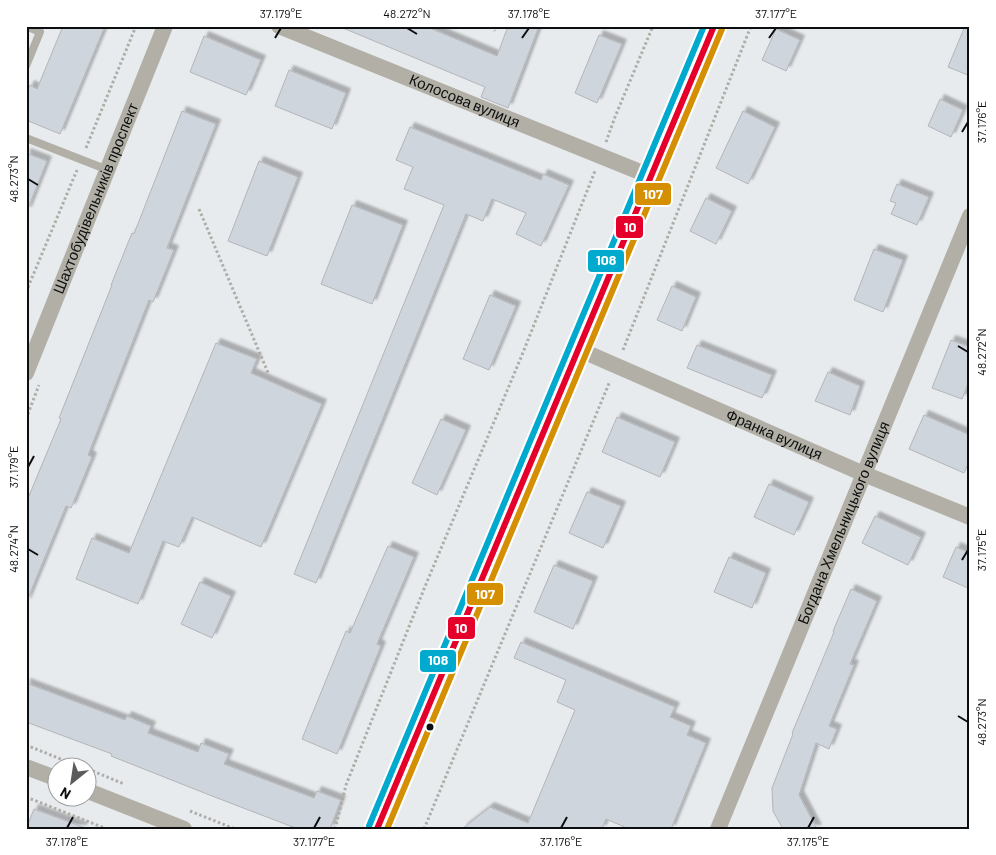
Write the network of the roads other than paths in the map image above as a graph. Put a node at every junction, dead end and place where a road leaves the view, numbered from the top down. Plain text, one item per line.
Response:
1 (26, 26) edge
2 (165, 26) edge
3 (279, 26) edge
4 (714, 26) edge
5 (26, 66) edge
6 (26, 138) edge
7 (108, 170) junction
8 (650, 176) junction
9 (970, 216) edge
10 (578, 349) junction
11 (26, 373) edge
12 (864, 474) junction
13 (970, 517) edge
14 (26, 767) edge
15 (48, 775) edge
16 (98, 795) edge
17 (184, 829) edge
18 (377, 829) edge
19 (718, 829) edge

1 - 5 lane
2 - 7 street, Шахтобудівельників проспект
3 - 8 street, Колосова вулиця
4 - 8 street
6 - 7 lane
7 - 11 street, Шахтобудівельників проспект
8 - 10 street
9 - 12 street, Богдана Хмельницького вулиця
10 - 12 street, Франка вулиця
10 - 18 street
12 - 13 street, Франка вулиця
12 - 19 street, Богдана Хмельницького вулиця
14 - 15 street
16 - 17 street

